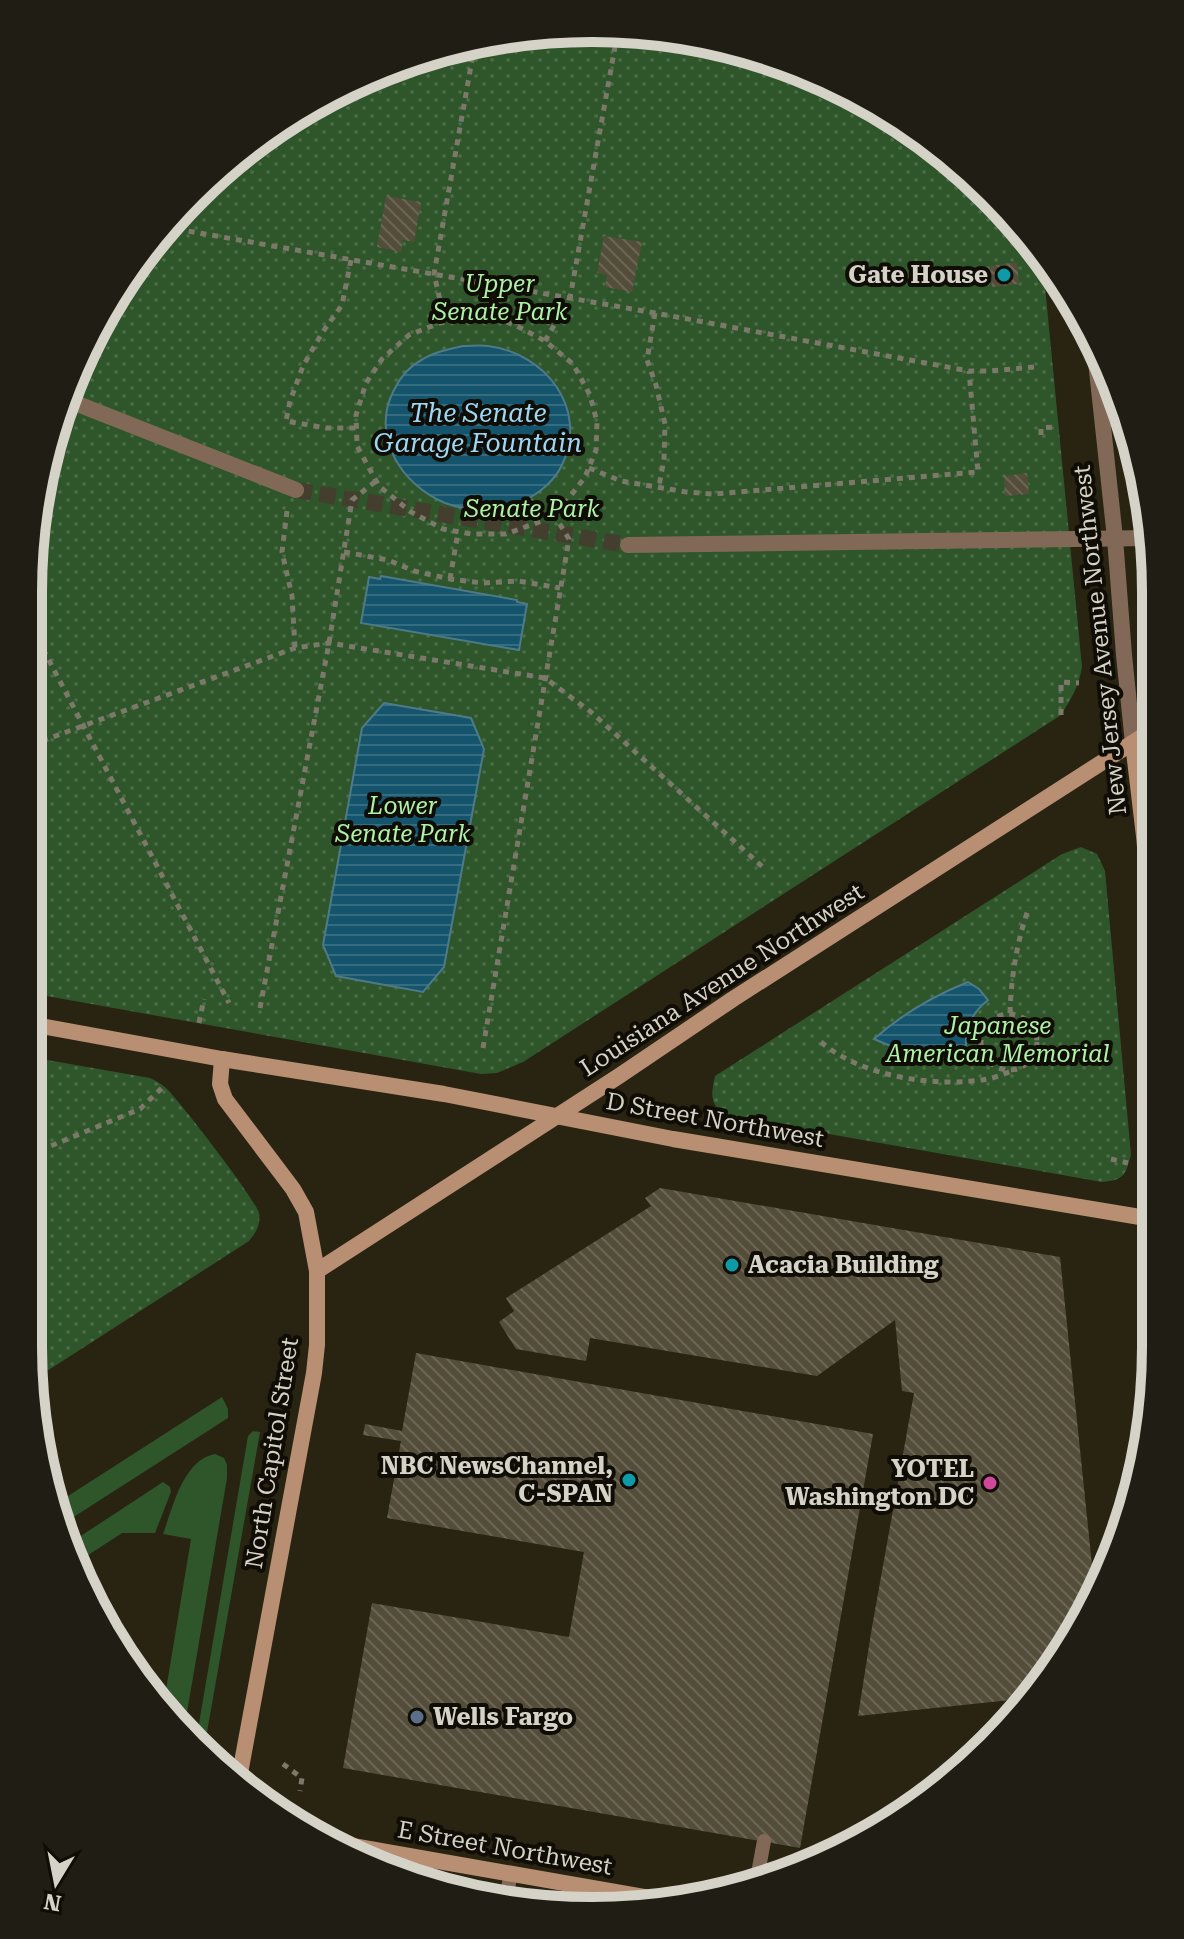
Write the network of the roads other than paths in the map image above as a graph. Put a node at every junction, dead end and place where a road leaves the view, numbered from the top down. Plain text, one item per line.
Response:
1 (1098, 377) edge
2 (76, 403) edge
3 (292, 488) tunnel mouth
4 (1115, 538) junction
5 (1139, 538) edge
6 (628, 545) tunnel mouth
7 (1142, 737) edge
8 (1133, 743) junction
9 (1142, 819) edge
10 (42, 1026) edge
11 (222, 1059) junction
12 (558, 1116) junction
13 (1142, 1217) edge
14 (317, 1271) junction
15 (241, 1770) edge
16 (764, 1841) dead end
17 (368, 1849) edge
18 (758, 1871) edge
19 (511, 1874) junction
20 (508, 1890) edge
21 (634, 1895) edge

1 - 4 street, New Jersey Avenue Northwest
2 - 3 street
4 - 5 street
4 - 6 street
4 - 8 street, New Jersey Avenue Northwest
7 - 8 main road, Louisiana Avenue Northwest
8 - 9 main road, New Jersey Avenue Northwest
8 - 12 main road, Louisiana Avenue Northwest
10 - 11 main road, D Street Northwest
11 - 12 main road, D Street Northwest
11 - 14 main road, North Capitol Street
12 - 13 main road, D Street Northwest
12 - 14 main road, Louisiana Avenue Northwest
14 - 15 main road, North Capitol Street
16 - 18 lane
17 - 19 main road, E Street Northwest
19 - 20 lane
19 - 21 main road, E Street Northwest

